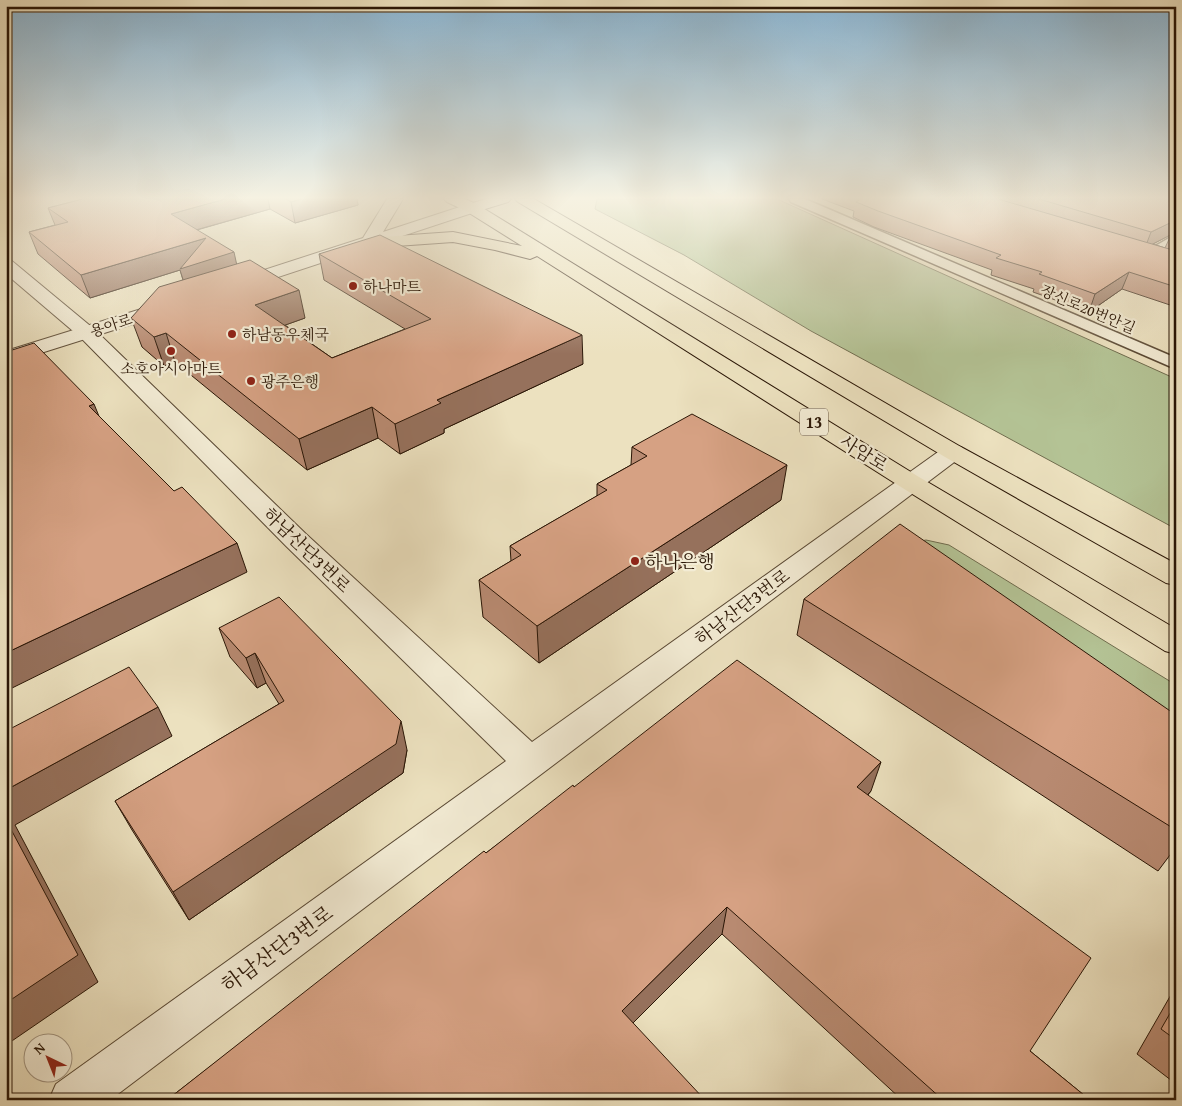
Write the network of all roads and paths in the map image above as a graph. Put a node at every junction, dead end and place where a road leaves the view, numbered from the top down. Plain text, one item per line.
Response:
1 (344, 251) edge
2 (517, 251) edge
3 (540, 251) edge
4 (611, 251) edge
5 (914, 251) edge
6 (1149, 251) edge
7 (1161, 260) edge
8 (559, 262) junction
9 (6, 265) edge
10 (219, 290) edge
11 (181, 302) edge
12 (87, 333) junction
13 (6, 358) edge
14 (1176, 364) edge
15 (953, 452) junction
16 (910, 482) junction
17 (1176, 576) edge
18 (1176, 643) edge
19 (532, 763) junction
20 (72, 1100) edge

1 - 10 street
2 - 8 main road
3 - 8 main road, 사암로 / 13
4 - 15 main road, 13
5 - 14 lane, 장신로20번안길
6 - 7 lane
8 - 16 main road, 사암로 / 13
9 - 12 street, 하남산단3번로
11 - 12 street, 용아로
12 - 13 street, 용아로
12 - 19 street, 하남산단3번로
15 - 16 street, 하남산단3번로
15 - 17 main road, 13
16 - 18 main road, 사암로 / 13
16 - 19 street, 하남산단3번로
19 - 20 street, 하남산단3번로

